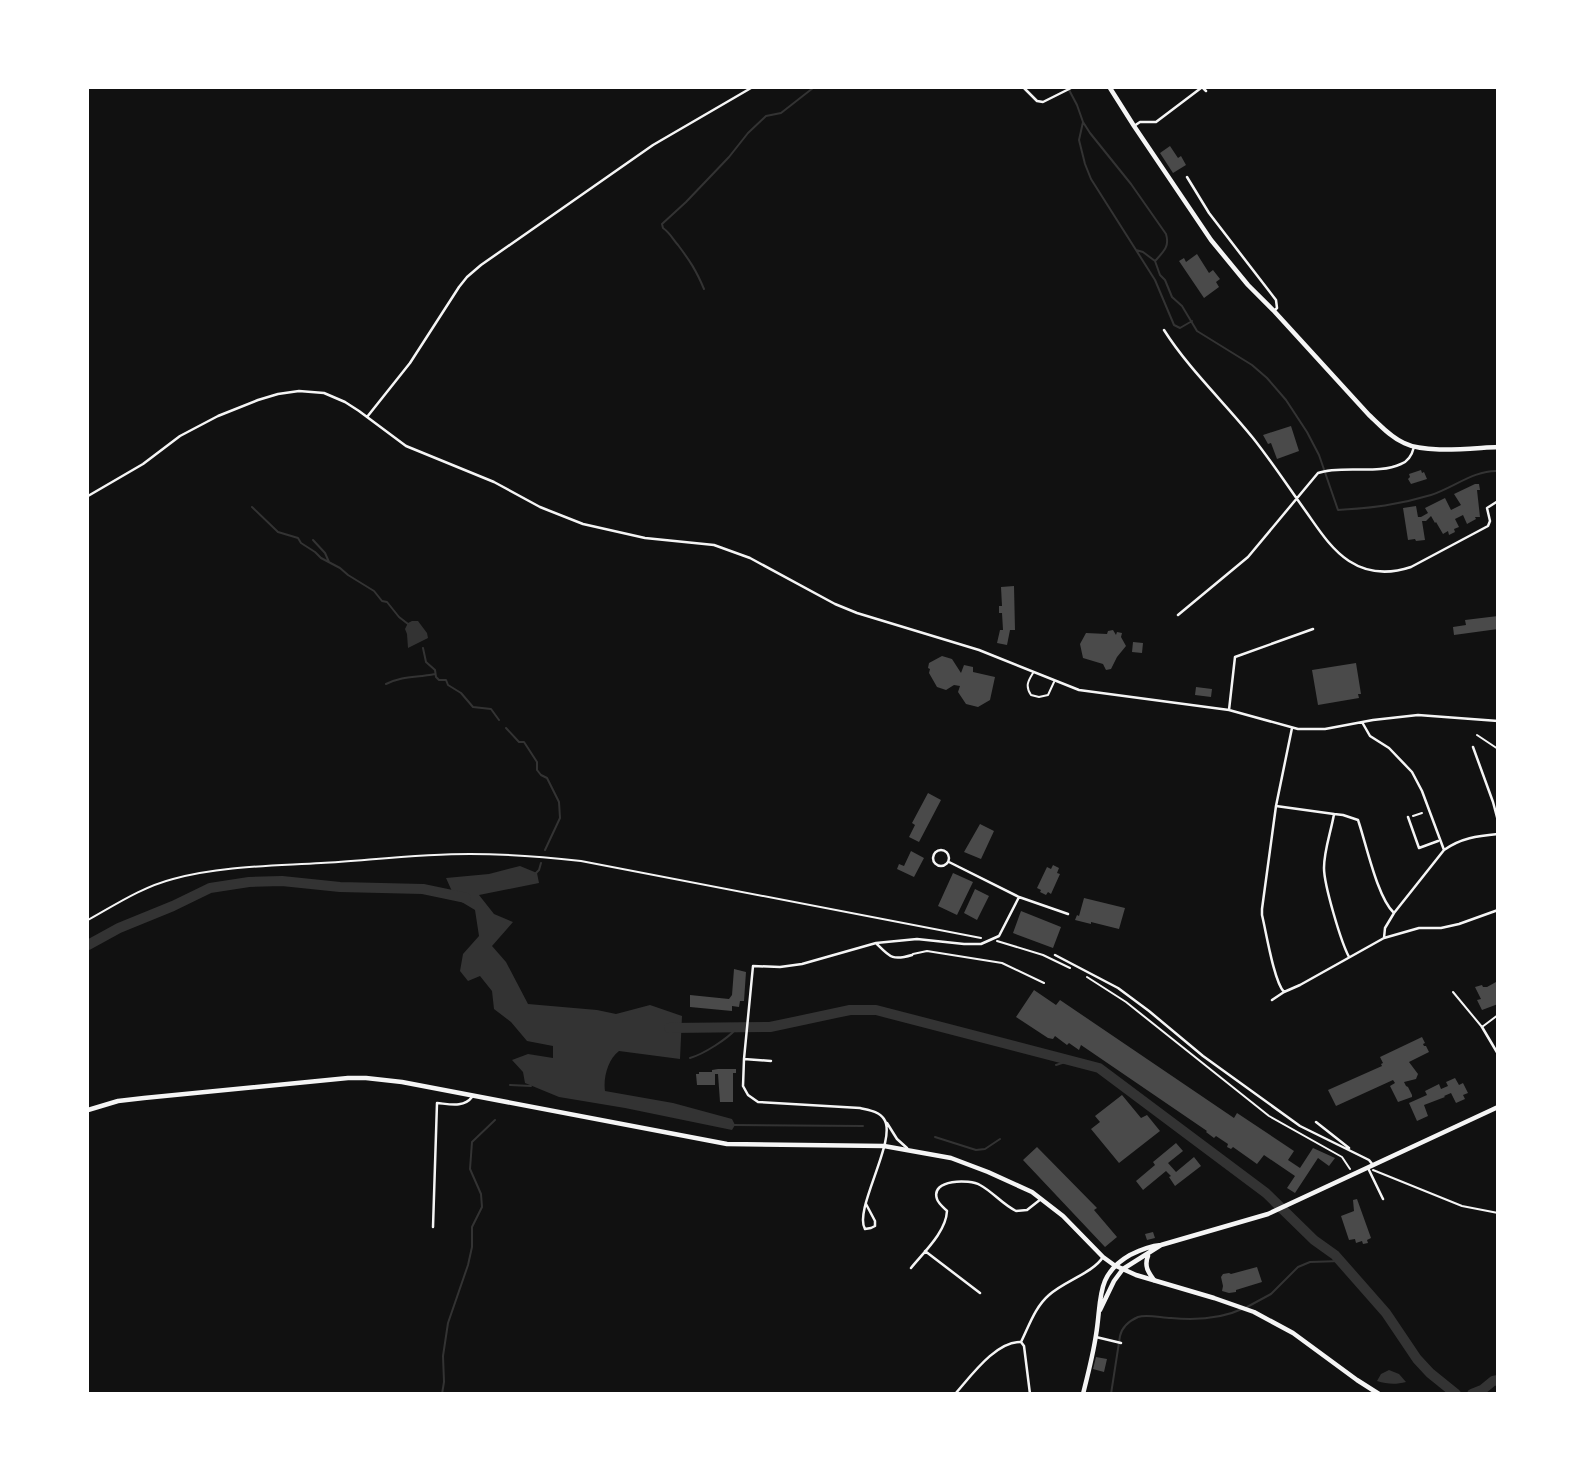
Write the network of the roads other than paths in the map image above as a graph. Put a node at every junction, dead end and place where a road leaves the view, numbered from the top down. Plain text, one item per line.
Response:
1 (751, 88) edge
2 (1024, 88) edge
3 (1071, 88) edge
4 (1110, 88) edge
5 (1203, 89) edge
6 (1134, 126) junction
7 (1187, 177) dead end
8 (1274, 311) junction
9 (1164, 330) dead end
10 (367, 417) junction
11 (1414, 447) junction
12 (1497, 447) edge
13 (88, 496) edge
14 (1297, 499) junction
15 (1497, 501) edge
16 (1180, 606) dead end
17 (1185, 610) junction
18 (1178, 615) dead end
19 (1313, 629) dead end
20 (1034, 672) junction
21 (1055, 681) junction
22 (1229, 710) junction
23 (1497, 721) edge
24 (1362, 722) junction
25 (1292, 728) junction
26 (1473, 747) dead end
27 (1276, 806) junction
28 (1334, 814) junction
29 (1408, 817) road end
30 (1497, 821) edge
31 (1497, 834) edge
32 (1439, 841) junction
33 (1444, 850) junction
34 (949, 862) junction
35 (1019, 897) junction
36 (1497, 910) edge
37 (1394, 913) junction
38 (1068, 914) dead end
39 (1384, 938) junction
40 (876, 943) junction
41 (912, 955) joint
42 (1055, 955) dead end
43 (1349, 957) junction
44 (1044, 983) dead end
45 (1284, 992) junction
46 (1453, 992) dead end
47 (1272, 1000) dead end
48 (1497, 1015) edge
49 (1482, 1027) junction
50 (1497, 1054) edge
51 (744, 1059) junction
52 (771, 1062) dead end
53 (473, 1095) junction
54 (1497, 1107) edge
55 (88, 1110) edge
56 (886, 1122) junction
57 (1316, 1122) dead end
58 (884, 1146) junction
59 (909, 1150) junction
60 (1352, 1151) junction
61 (1370, 1167) junction
62 (1041, 1199) junction
63 (1383, 1199) dead end
64 (866, 1204) junction
65 (433, 1227) dead end
66 (1161, 1245) junction
67 (925, 1251) junction
68 (1149, 1254) junction
69 (1103, 1257) junction
70 (1115, 1265) junction
71 (911, 1268) dead end
72 (1123, 1269) junction
73 (1154, 1280) junction
74 (979, 1293) dead end
75 (1100, 1311) junction
76 (1096, 1337) junction
77 (1021, 1342) junction
78 (1121, 1343) dead end
79 (955, 1394) edge
80 (1030, 1394) edge
81 (1083, 1394) edge
82 (1379, 1394) edge

1 - 10 street
2 - 3 street
4 - 6 main road
5 - 6 street
6 - 8 main road
7 - 8 street
8 - 11 main road
9 - 14 street
10 - 13 street
10 - 20 street
11 - 12 main road
11 - 14 street
14 - 15 street
14 - 17 street
16 - 17 street
17 - 18 street
19 - 22 street
20 - 21 street
20 - 21 lane
21 - 22 street
22 - 25 street
23 - 24 street
24 - 25 street
24 - 32 street
25 - 27 street
26 - 30 street
27 - 28 street
27 - 45 street
28 - 37 street
28 - 43 street
29 - 32 street
31 - 33 street
32 - 33 street
33 - 37 street
34 - 34 street
34 - 35 street
35 - 38 street
35 - 40 street
36 - 39 street
37 - 39 street
39 - 43 street
40 - 41 street
40 - 51 street
41 - 44 lane
42 - 60 street
43 - 45 street
45 - 47 street
46 - 49 lane
48 - 49 lane
49 - 50 street
51 - 52 street
51 - 56 street
53 - 55 main road
53 - 58 main road
53 - 65 street
54 - 61 main road
56 - 58 street
56 - 59 street
57 - 60 street
58 - 59 main road
58 - 64 street
59 - 62 main road
60 - 61 street
61 - 63 street
61 - 66 main road
62 - 67 street
62 - 69 main road
64 - 64 street
66 - 68 main road
66 - 70 main road
67 - 71 street
67 - 74 street
68 - 72 main road
68 - 73 main road
69 - 70 main road
69 - 77 street
70 - 72 main road
70 - 75 main road
72 - 73 main road
72 - 75 main road
73 - 82 main road
75 - 76 main road
76 - 78 street
76 - 81 main road
77 - 79 street
77 - 80 street

